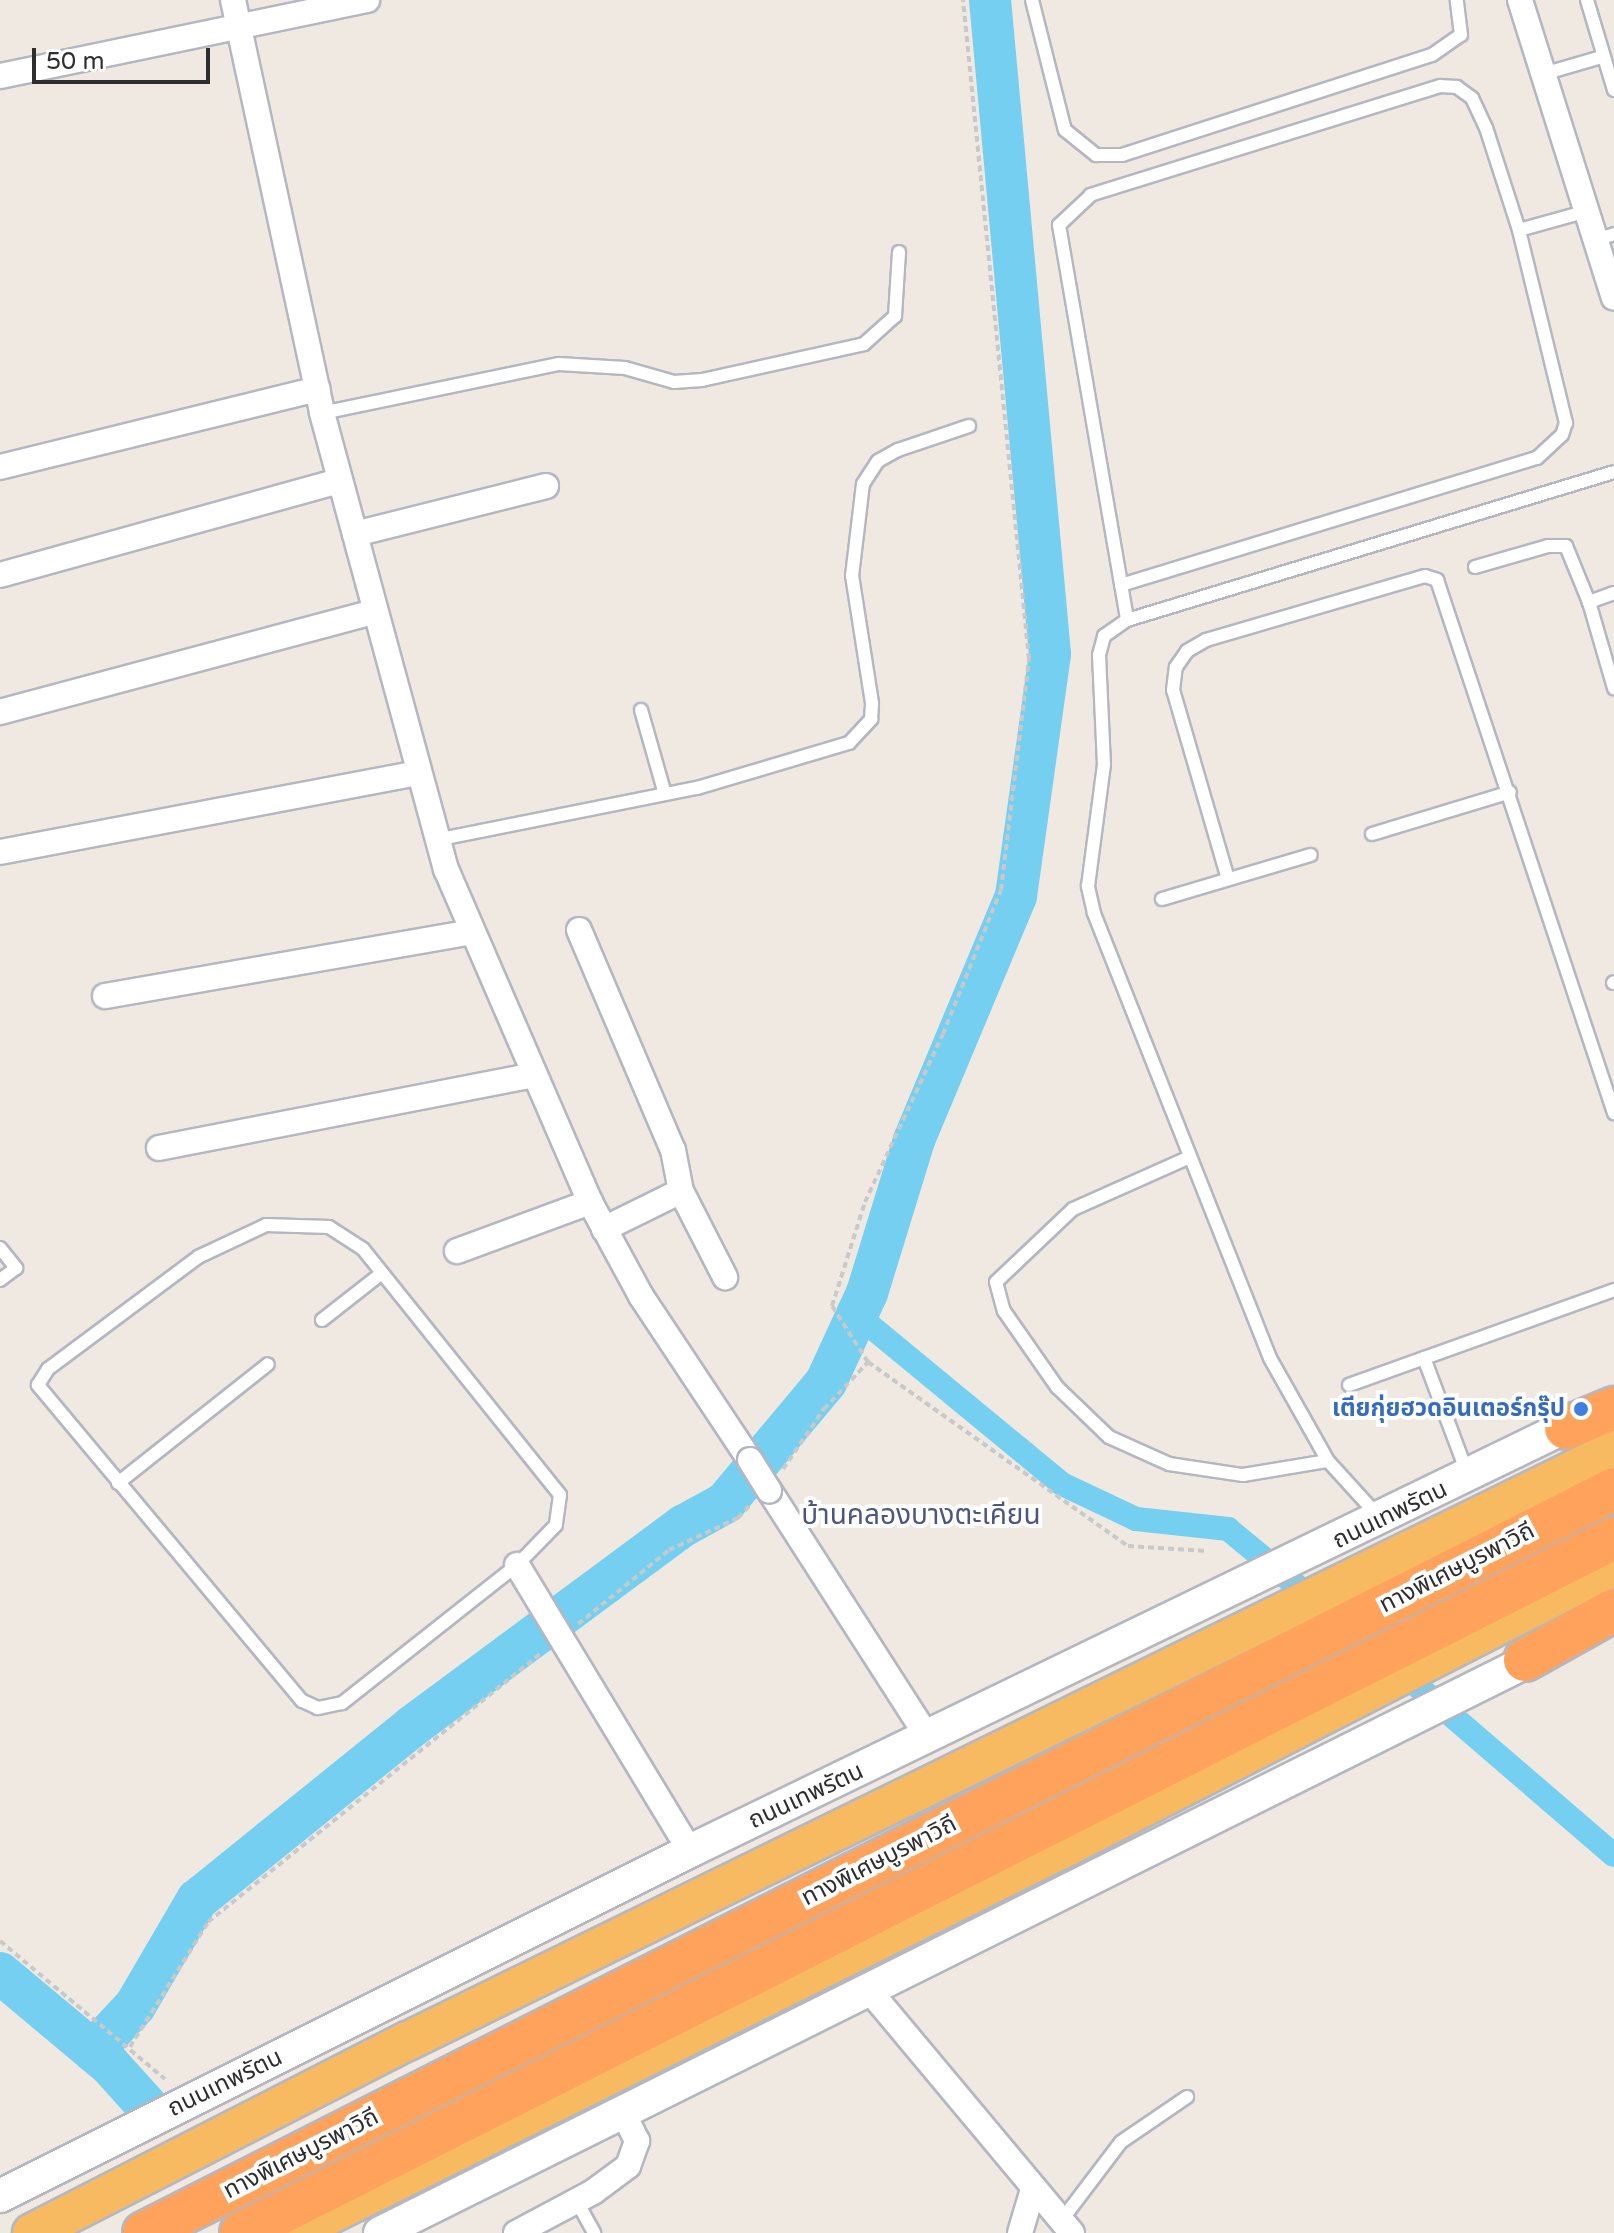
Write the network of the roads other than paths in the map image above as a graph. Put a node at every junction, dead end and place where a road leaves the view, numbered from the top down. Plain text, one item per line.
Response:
1 (233, 0) edge
2 (367, 0) edge
3 (1032, 0) edge
4 (1457, 0) edge
5 (1520, 0) edge
6 (1587, 0) edge
7 (239, 26) junction
8 (1601, 57) junction
9 (1543, 74) junction
10 (0, 76) edge
11 (1614, 90) edge
12 (1587, 211) junction
13 (1519, 230) junction
14 (1605, 237) edge
15 (899, 252) dead end
16 (1614, 298) edge
17 (320, 401) junction
18 (969, 426) dead end
19 (0, 467) edge
20 (1614, 472) edge
21 (339, 481) junction
22 (546, 486) dead end
23 (355, 534) junction
24 (1475, 567) dead end
25 (0, 575) edge
26 (1121, 585) junction
27 (1614, 593) edge
28 (1589, 602) junction
29 (374, 612) junction
30 (1127, 620) junction
31 (1614, 688) edge
32 (641, 710) dead end
33 (0, 712) edge
34 (417, 773) junction
35 (1510, 792) junction
36 (665, 794) junction
37 (1372, 834) dead end
38 (436, 840) junction
39 (0, 852) edge
40 (1311, 855) dead end
41 (1228, 879) junction
42 (1162, 899) dead end
43 (579, 930) dead end
44 (472, 932) junction
45 (105, 996) dead end
46 (534, 1075) junction
47 (1614, 1113) edge
48 (159, 1148) dead end
49 (1190, 1157) junction
50 (681, 1191) junction
51 (590, 1202) junction
52 (604, 1229) junction
53 (0, 1248) edge
54 (457, 1251) dead end
55 (382, 1273) junction
56 (725, 1277) dead end
57 (0, 1280) edge
58 (1614, 1290) edge
59 (322, 1320) dead end
60 (1424, 1358) junction
61 (268, 1364) dead end
62 (1349, 1385) dead end
63 (1614, 1400) edge
64 (1614, 1408) edge
65 (1566, 1428) junction
66 (1614, 1450) edge
67 (1328, 1461) junction
68 (1469, 1477) junction
69 (118, 1483) junction
70 (1614, 1489) edge
71 (1381, 1519) junction
72 (1614, 1538) edge
73 (517, 1565) junction
74 (1614, 1566) edge
75 (1612, 1625) edge
76 (1525, 1660) joint
77 (928, 1738) junction
78 (690, 1851) junction
79 (868, 1989) junction
80 (1187, 2097) dead end
81 (623, 2112) junction
82 (1033, 2189) junction
83 (0, 2196) edge
84 (576, 2200) junction
85 (1066, 2227) edge
86 (32, 2233) edge
87 (144, 2233) edge
88 (241, 2233) edge
89 (293, 2233) edge
90 (380, 2233) edge
91 (516, 2233) edge
92 (594, 2233) edge
93 (1020, 2233) edge

1 - 7 street
2 - 7 street
3 - 4 lane
5 - 9 street
6 - 8 lane
7 - 10 street
7 - 17 street
8 - 9 lane
8 - 11 lane
9 - 12 street
12 - 13 lane
12 - 14 street
13 - 26 lane
13 - 26 lane
14 - 16 street
15 - 17 lane
17 - 19 street
17 - 21 street
18 - 36 lane
20 - 30 lane
21 - 23 street
21 - 25 street
22 - 23 street
23 - 29 street
24 - 28 lane
26 - 30 lane
27 - 28 lane
28 - 31 lane
29 - 33 street
29 - 34 street
30 - 49 lane
32 - 36 lane
34 - 38 street
34 - 39 street
35 - 37 lane
35 - 41 lane
35 - 47 lane
36 - 38 lane
38 - 44 street
40 - 41 lane
41 - 42 lane
43 - 50 street
44 - 45 street
44 - 46 street
46 - 48 street
46 - 51 street
49 - 67 lane
49 - 67 lane
50 - 52 street
50 - 56 street
51 - 52 street
51 - 54 street
52 - 77 street, bridge
53 - 57 lane
55 - 59 lane
55 - 69 lane
55 - 73 lane
58 - 60 lane
60 - 62 lane
60 - 68 lane
61 - 69 lane
63 - 65 main road, ถนนเทพรัตน
64 - 65 highway
65 - 68 main road, ถนนเทพรัตน
66 - 86 highway, ถนนเทพรัตน
67 - 71 lane
68 - 71 main road, ถนนเทพรัตน
69 - 73 lane
70 - 87 highway, ทางพิเศษบูรพาวิถี
71 - 77 main road, ถนนเทพรัตน
72 - 88 highway, ทางพิเศษบูรพาวิถี
73 - 78 street
74 - 89 highway
75 - 76 highway
76 - 79 main road
77 - 78 main road, ถนนเทพรัตน
78 - 83 main road, ถนนเทพรัตน
79 - 81 main road
79 - 82 street
80 - 85 lane
81 - 84 street
81 - 90 main road
82 - 85 street
82 - 93 street
84 - 91 street
84 - 92 lane

